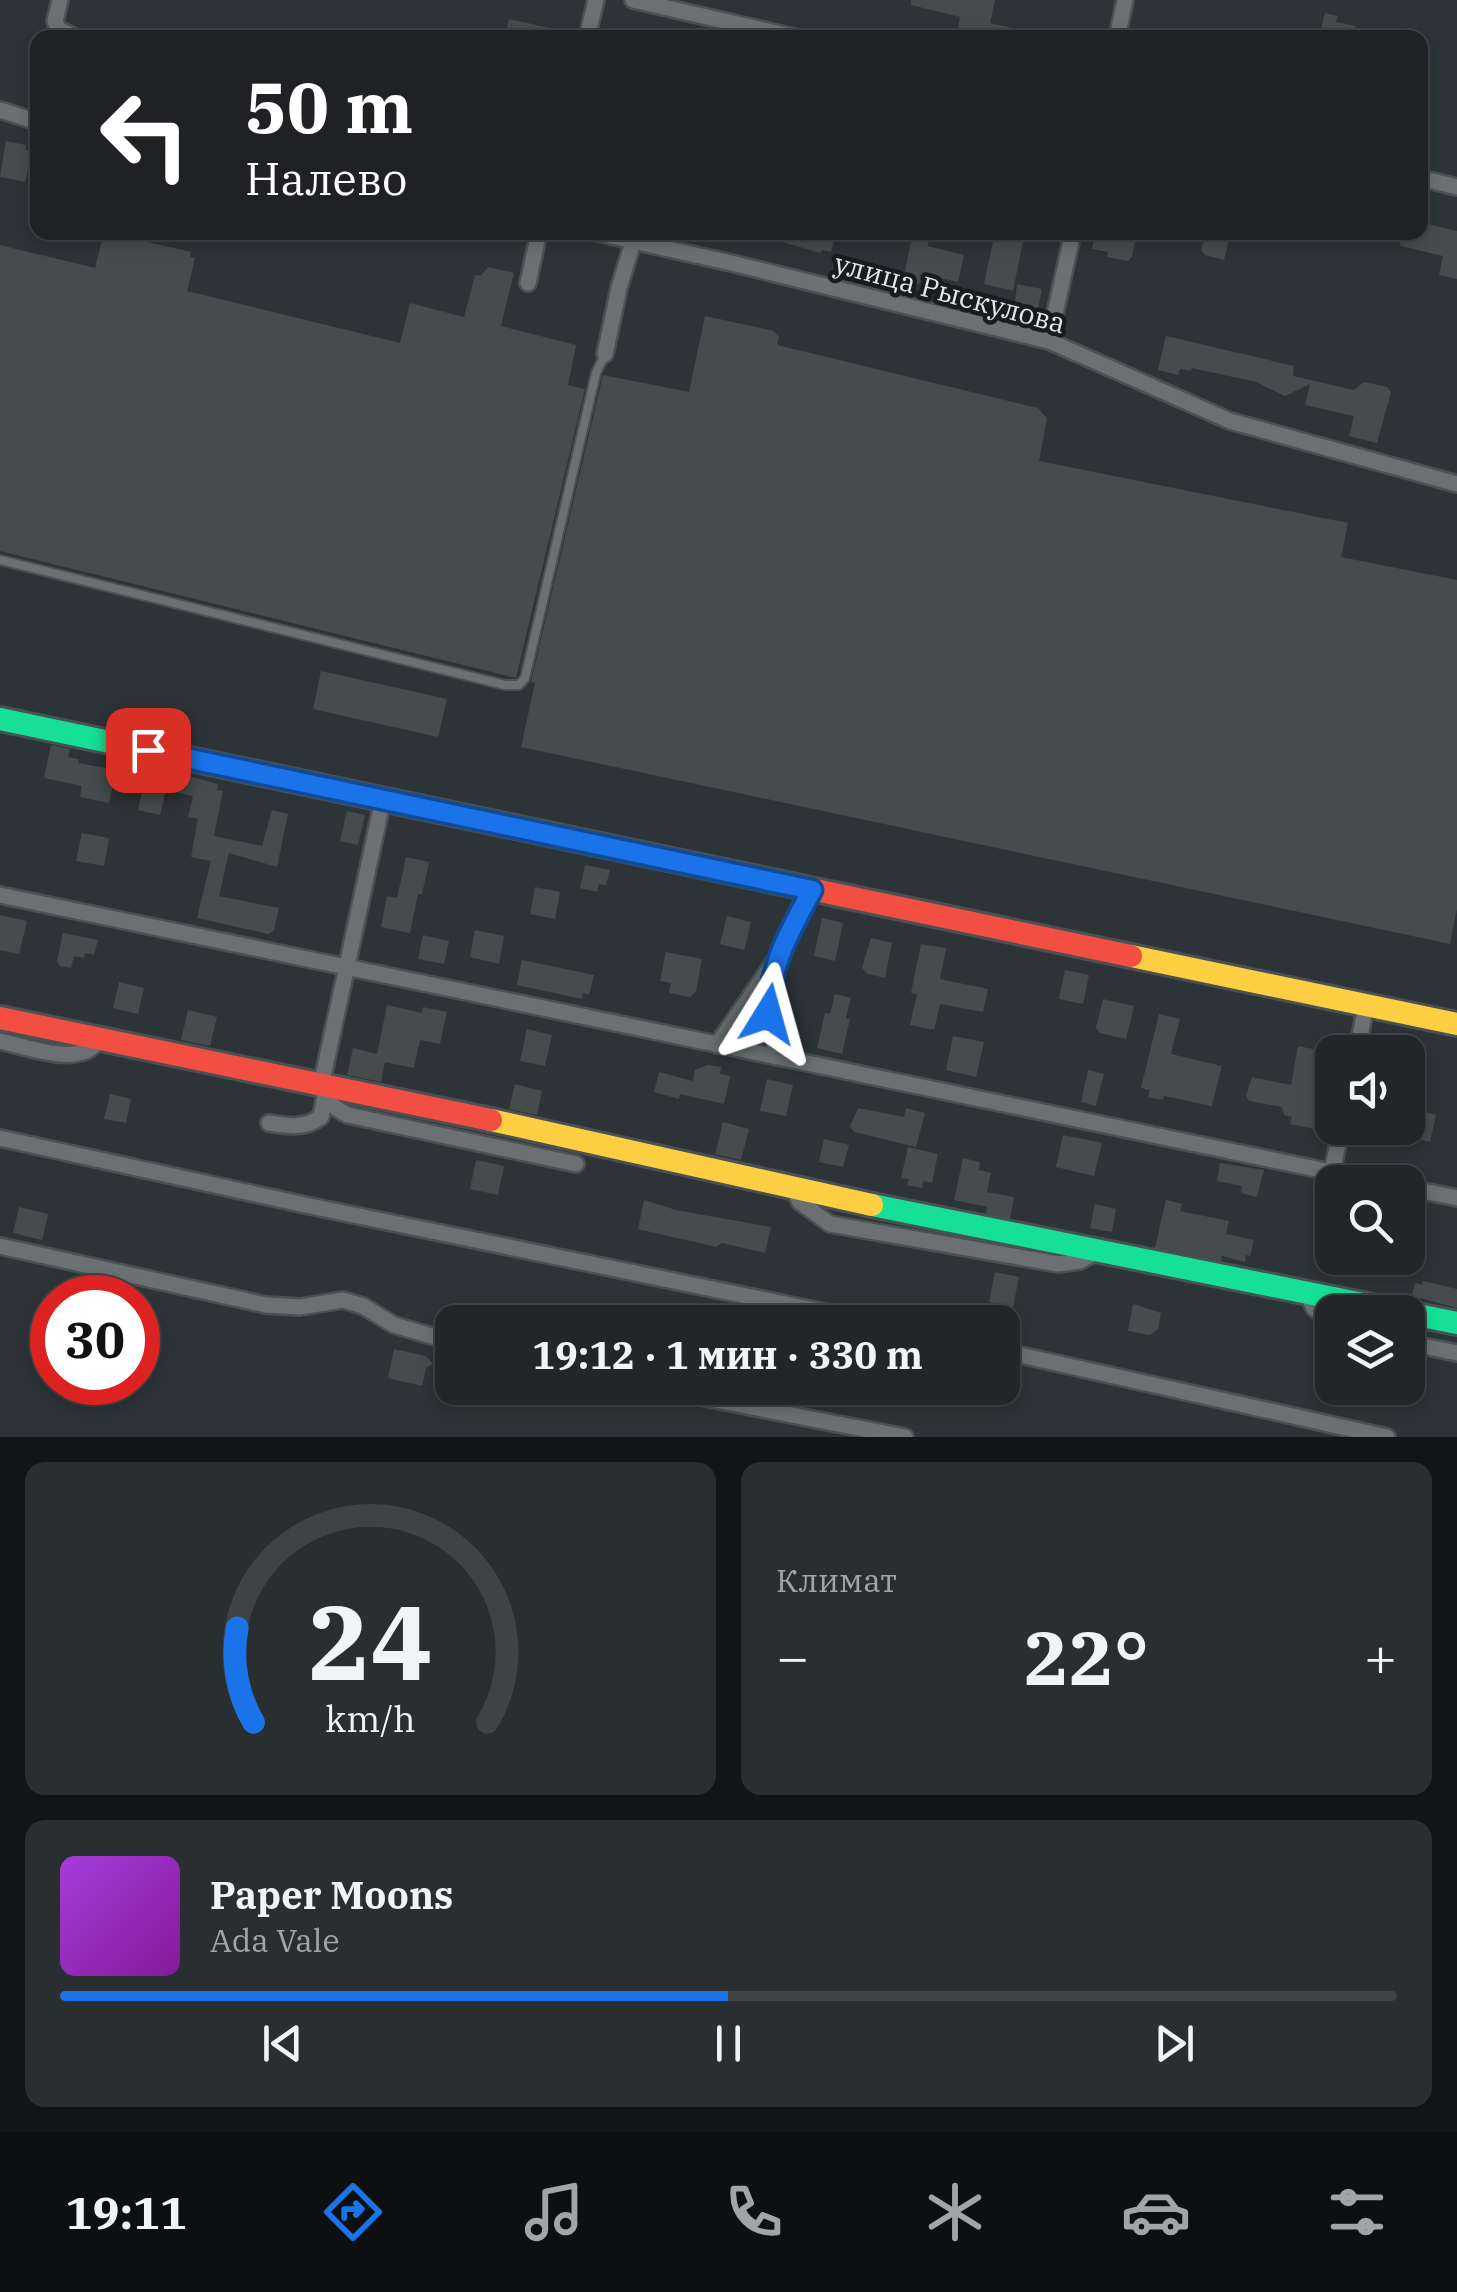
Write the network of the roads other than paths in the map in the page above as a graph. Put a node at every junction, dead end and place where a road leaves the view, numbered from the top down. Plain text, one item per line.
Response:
1 (596, 0) edge
2 (633, 0) edge
3 (1125, 0) edge
4 (589, 30) edge
5 (763, 30) edge
6 (1119, 30) edge
7 (0, 110) edge
8 (30, 119) edge
9 (1428, 180) edge
10 (1457, 186) edge
11 (536, 240) edge
12 (625, 240) edge
13 (1071, 240) edge
14 (633, 242) junction
15 (528, 283) dead end
16 (1049, 341) junction
17 (605, 354) joint
18 (1457, 484) edge
19 (0, 560) edge
20 (0, 719) edge
21 (383, 799) junction
22 (812, 890) junction
23 (0, 895) edge
24 (776, 959) junction
25 (348, 967) junction
26 (1366, 1005) junction
27 (0, 1018) edge
28 (1457, 1024) edge
29 (1360, 1035) edge
30 (100, 1039) junction
31 (0, 1041) edge
32 (718, 1045) junction
33 (776, 1058) junction
34 (323, 1091) junction
35 (269, 1123) dead end
36 (0, 1138) edge
37 (576, 1164) dead end
38 (1315, 1169) edge
39 (1425, 1191) edge
40 (1457, 1198) edge
41 (0, 1246) edge
42 (1306, 1290) junction
43 (790, 1305) edge
44 (1315, 1309) edge
45 (1457, 1323) edge
46 (435, 1337) edge
47 (1425, 1346) edge
48 (1457, 1353) edge
49 (1020, 1355) edge
50 (741, 1405) edge
51 (905, 1437) edge
52 (1387, 1437) edge

1 - 4 street
2 - 5 street
3 - 6 street
7 - 8 street
9 - 10 street
11 - 15 street
12 - 14 street, улица Рыскулова
13 - 16 street
14 - 16 street, улица Рыскулова
14 - 17 street
16 - 18 street, улица Рыскулова
17 - 19 lane
20 - 21 street
21 - 22 street
21 - 25 street
22 - 24 street
22 - 26 street
23 - 25 street
24 - 32 street
24 - 33 street
25 - 32 street
25 - 34 street
26 - 28 street
26 - 29 street
27 - 30 street
30 - 31 street
30 - 34 street
32 - 33 street
33 - 38 street
34 - 35 street
34 - 37 street
34 - 42 street
36 - 43 street
39 - 40 street
41 - 46 street
42 - 44 street
42 - 45 street
47 - 48 street
49 - 52 street
50 - 51 street

